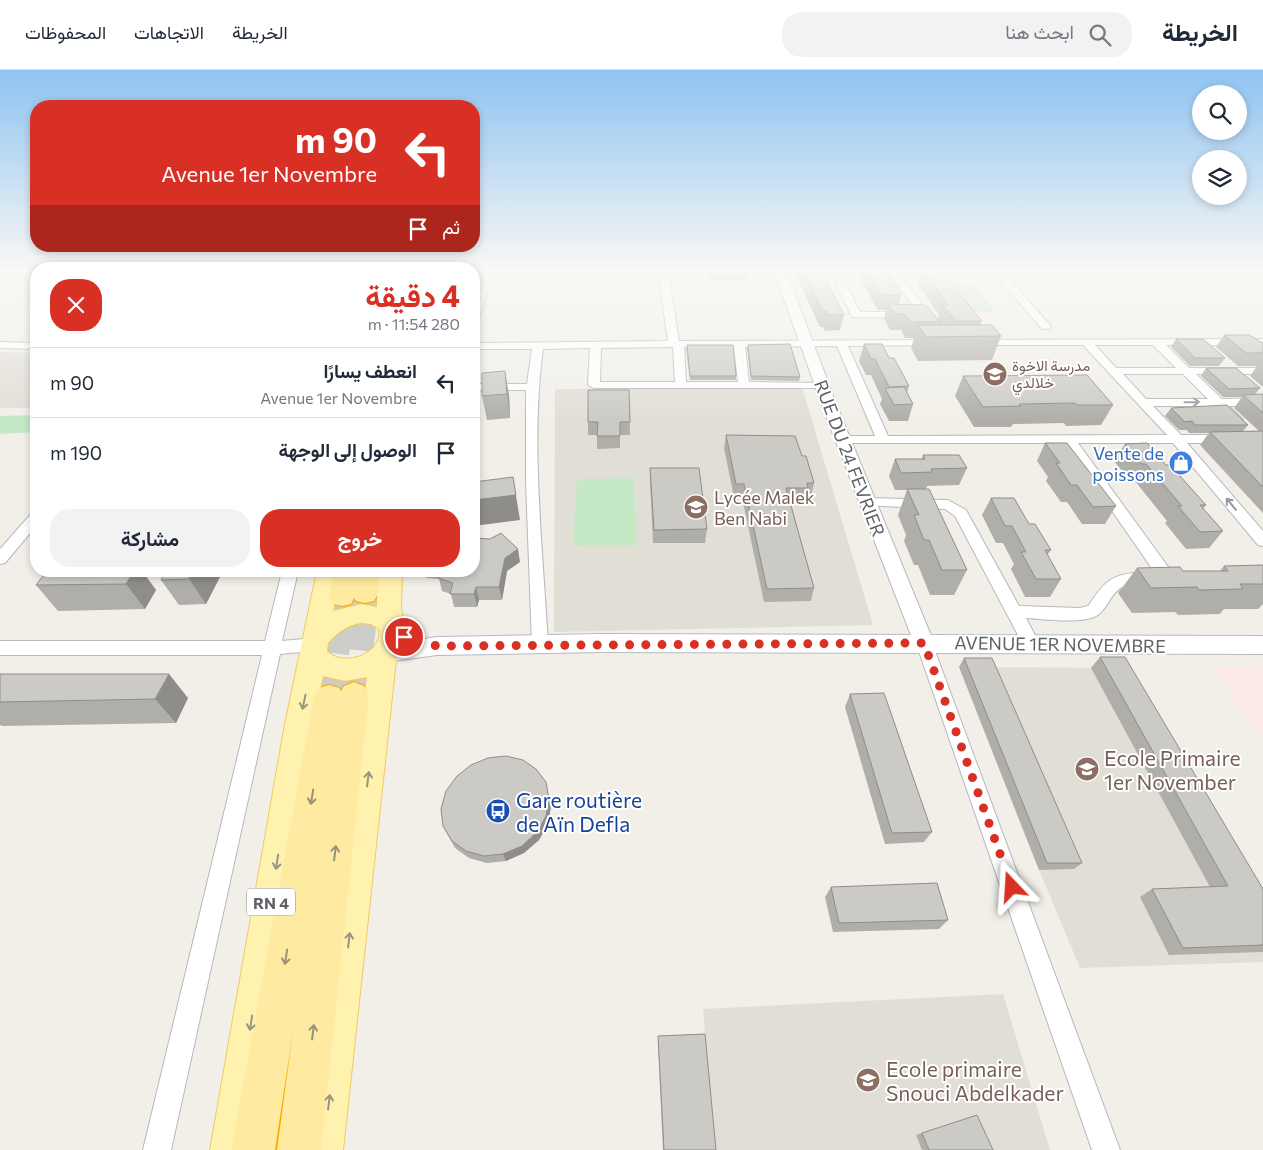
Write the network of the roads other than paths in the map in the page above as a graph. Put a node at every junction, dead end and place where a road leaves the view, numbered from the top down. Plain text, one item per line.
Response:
1 (672, 321) edge
2 (798, 321) edge
3 (930, 321) edge
4 (1041, 321) edge
5 (1046, 327) dead end
6 (964, 342) edge
7 (1088, 342) junction
8 (1156, 342) junction
9 (1201, 342) junction
10 (1244, 342) junction
11 (1263, 342) edge
12 (805, 343) junction
13 (841, 343) junction
14 (676, 344) junction
15 (739, 344) junction
16 (538, 345) junction
17 (596, 345) junction
18 (0, 346) edge
19 (30, 346) edge
20 (480, 346) edge
21 (1257, 352) edge
22 (1116, 371) junction
23 (1185, 371) junction
24 (1234, 371) junction
25 (1263, 371) edge
26 (744, 384) junction
27 (681, 385) junction
28 (822, 385) junction
29 (480, 387) edge
30 (532, 387) junction
31 (1256, 390) edge
32 (1217, 402) junction
33 (1263, 402) edge
34 (1143, 403) junction
35 (1176, 438) junction
36 (1068, 439) junction
37 (1260, 439) edge
38 (843, 440) junction
39 (883, 440) junction
40 (866, 502) junction
41 (30, 524) edge
42 (1263, 541) edge
43 (0, 558) edge
44 (289, 577) edge
45 (328, 577) edge
46 (390, 577) edge
47 (1168, 579) junction
48 (1187, 579) edge
49 (1015, 612) junction
50 (388, 640) junction
51 (924, 643) junction
52 (315, 645) junction
53 (540, 645) junction
54 (1032, 645) junction
55 (1263, 645) edge
56 (0, 648) edge
57 (271, 648) junction
58 (157, 1150) edge
59 (231, 1150) edge
60 (253, 1150) edge
61 (299, 1150) edge
62 (322, 1150) edge
63 (1106, 1150) edge

1 - 14 street
2 - 12 street, RUE DU 24 FEVRIER
3 - 13 street
4 - 5 street
6 - 7 street
7 - 8 street
7 - 22 street
8 - 9 street
8 - 23 street
9 - 10 street
9 - 24 street
10 - 11 street
10 - 21 street
12 - 13 street
12 - 15 street
12 - 28 street, RUE DU 24 FEVRIER
13 - 39 street
14 - 15 street
14 - 17 street
14 - 27 street
15 - 26 street
16 - 17 street
16 - 20 street
16 - 30 street
17 - 27 street
18 - 19 street
22 - 23 street
22 - 34 street
23 - 24 street
23 - 32 street
24 - 25 street
24 - 31 street
26 - 27 street
26 - 28 street
28 - 38 street, RUE DU 24 FEVRIER
29 - 30 street
30 - 53 street
32 - 33 street
34 -> 32 street
32 - 37 street
34 - 35 street
35 - 36 street
35 - 37 street
42 -> 35 street
36 - 39 street
36 - 47 street
38 - 39 street
38 - 40 street, RUE DU 24 FEVRIER
40 - 49 street
40 - 51 street, RUE DU 24 FEVRIER
41 - 43 street
44 - 57 street
45 - 52 main road, RN 4
46 - 50 main road
47 - 48 street
47 - 49 street
49 - 54 street
50 - 52 main road
50 - 52 main road
50 - 53 main road, AVENUE 1ER NOVEMBRE
62 -> 50 main road
51 - 53 main road, AVENUE 1ER NOVEMBRE
51 - 54 main road, AVENUE 1ER NOVEMBRE
51 - 63 street
52 - 57 street
52 -> 59 main road, RN 4
54 - 55 main road, AVENUE 1ER NOVEMBRE
56 - 57 street
57 - 58 street
61 -> 60 highway, RN 4

